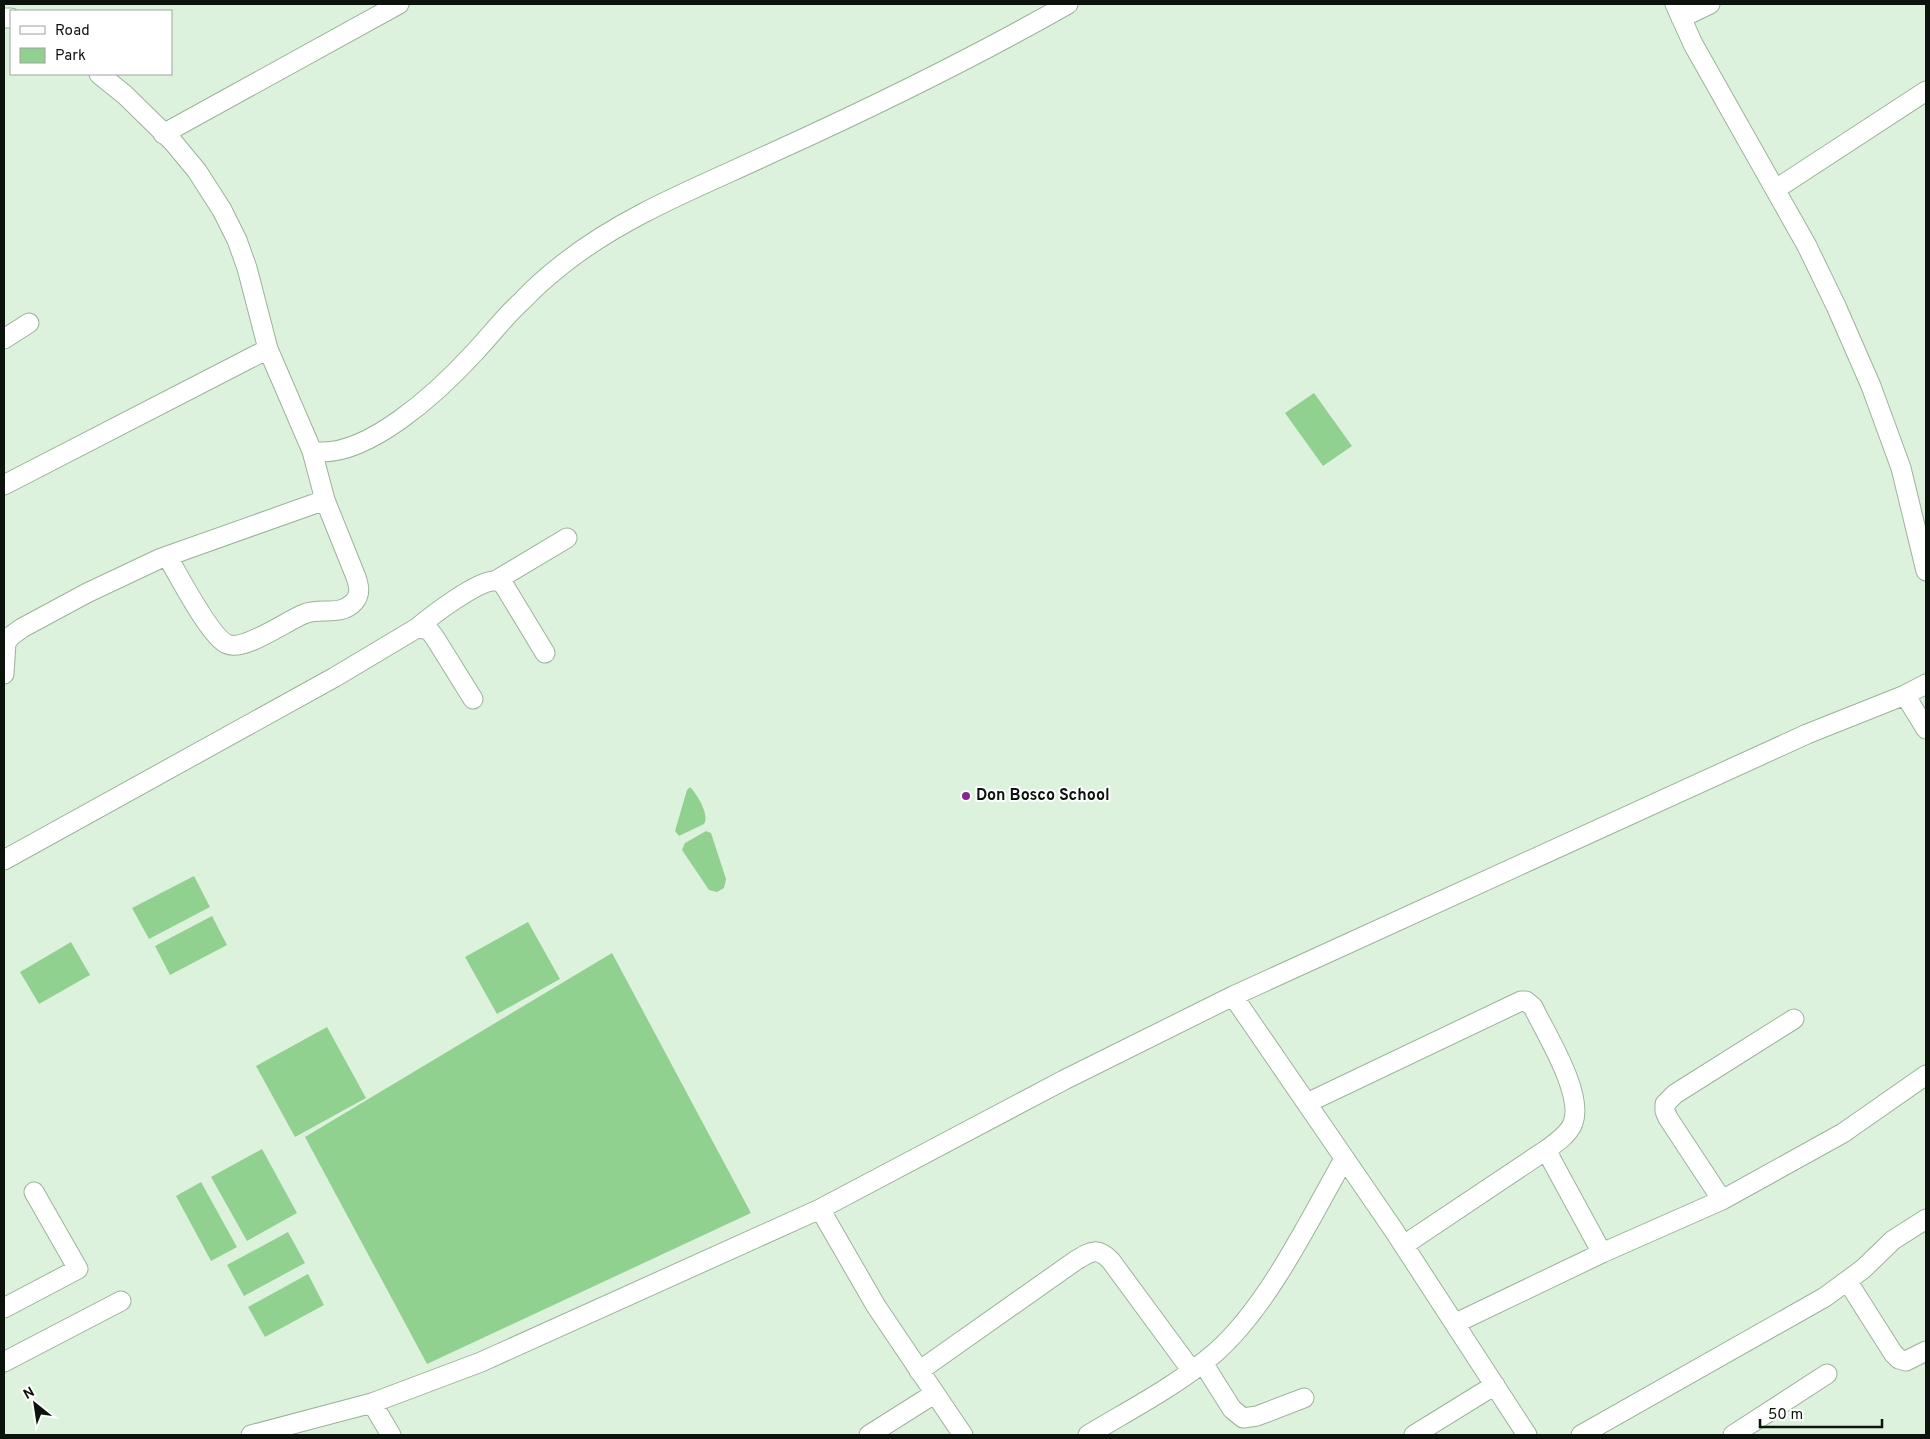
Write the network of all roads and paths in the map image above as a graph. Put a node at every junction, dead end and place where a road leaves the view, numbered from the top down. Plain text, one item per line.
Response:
1 (399, 4) edge
2 (1068, 4) edge
3 (1710, 4) edge
4 (1678, 11) edge
5 (100, 75) edge
6 (1926, 91) edge
7 (164, 134) junction
8 (1776, 189) junction
9 (30, 323) dead end
10 (4, 339) edge
11 (268, 349) junction
12 (312, 451) junction
13 (4, 485) edge
14 (325, 500) junction
15 (567, 538) dead end
16 (167, 556) junction
17 (1926, 571) edge
18 (495, 581) junction
19 (417, 628) junction
20 (545, 653) dead end
21 (4, 674) edge
22 (1926, 684) edge
23 (1905, 694) junction
24 (473, 699) dead end
25 (1926, 729) edge
26 (4, 860) edge
27 (1234, 996) junction
28 (1794, 1019) dead end
29 (1925, 1079) edge
30 (1307, 1103) junction
31 (1546, 1150) junction
32 (1344, 1159) junction
33 (34, 1192) dead end
34 (1722, 1200) junction
35 (820, 1209) junction
36 (1926, 1219) edge
37 (1404, 1244) junction
38 (1602, 1253) junction
39 (1848, 1282) junction
40 (121, 1301) dead end
41 (4, 1308) edge
42 (1456, 1323) junction
43 (1926, 1351) edge
44 (4, 1362) edge
45 (1197, 1367) junction
46 (919, 1371) junction
47 (1827, 1374) dead end
48 (1493, 1381) junction
49 (934, 1394) junction
50 (1304, 1398) dead end
51 (372, 1403) junction
52 (1414, 1428) edge
53 (251, 1435) edge
54 (391, 1435) edge
55 (869, 1435) edge
56 (963, 1435) edge
57 (1088, 1435) edge
58 (1527, 1435) edge
59 (1581, 1435) edge
60 (1734, 1435) edge

1 - 7 street
2 - 12 street
3 - 4 street
4 - 8 street
5 - 7 street
6 - 8 street
7 - 11 street
8 - 17 street
9 - 10 street
11 - 12 street
11 - 13 street
12 - 14 street
14 - 16 street
14 - 16 street
15 - 18 street
16 - 21 street
18 - 19 street
18 - 20 street
19 - 24 street
19 - 26 street
22 - 23 street
23 - 25 street
23 - 27 street
27 - 30 street
27 - 35 street
28 - 34 street
29 - 34 street
30 - 31 street
30 - 32 street
31 - 37 street
31 - 38 street
32 - 37 street
32 - 45 street
33 - 41 street
34 - 38 street
35 - 46 street
35 - 51 street
36 - 39 street
37 - 42 street
38 - 42 street
39 - 43 street
39 - 59 street
40 - 44 street
42 - 48 street
45 - 46 street
45 - 50 street
45 - 57 street
46 - 49 street
47 - 60 street
48 - 52 street
48 - 58 street
49 - 55 street
49 - 56 street
51 - 53 street
51 - 54 street

